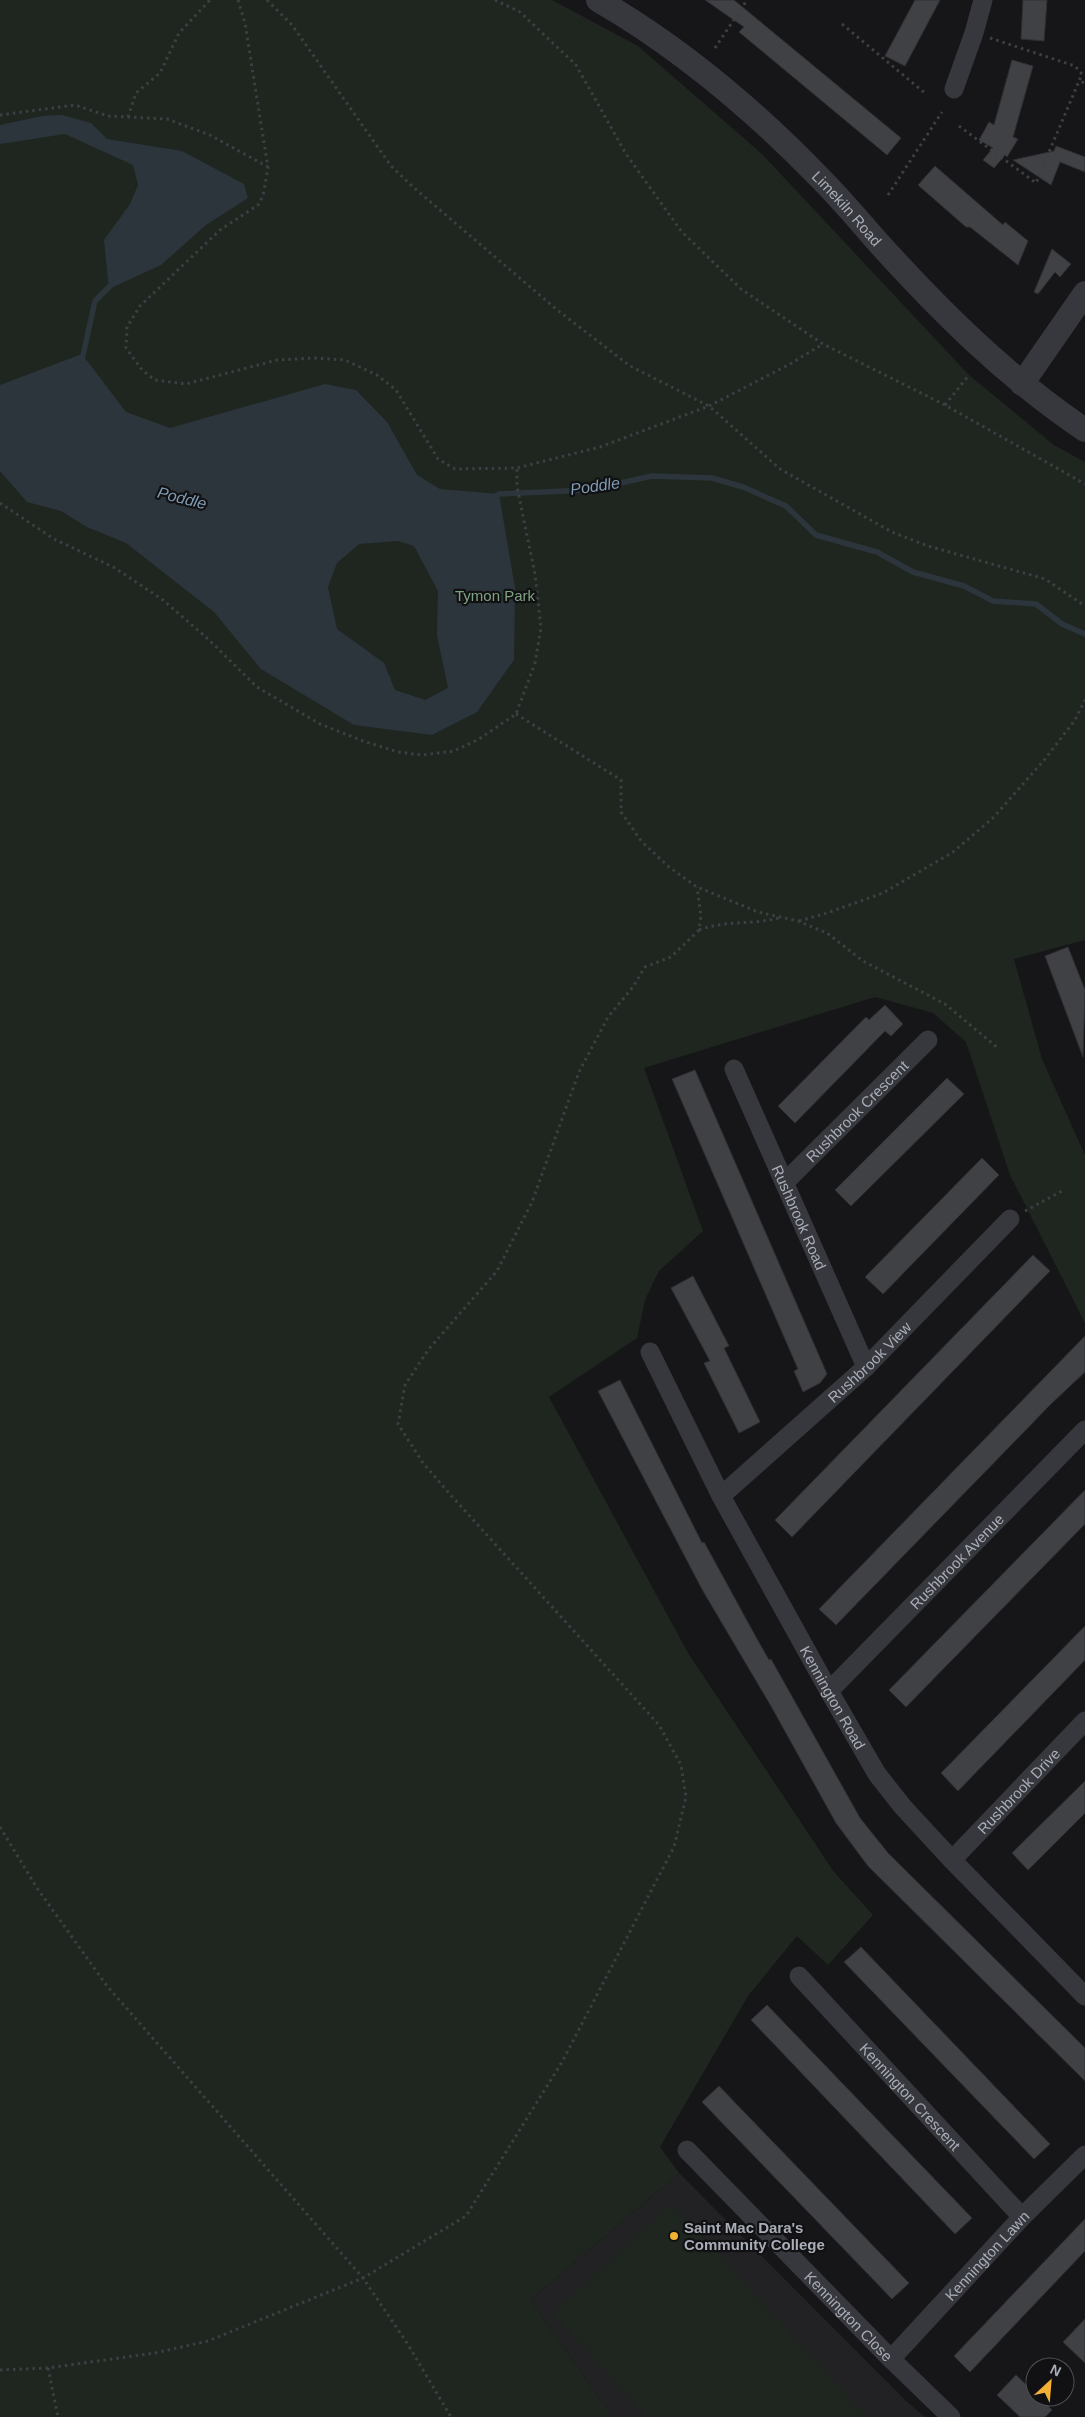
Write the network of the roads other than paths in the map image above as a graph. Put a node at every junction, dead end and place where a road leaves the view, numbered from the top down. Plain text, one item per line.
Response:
1 (598, 0) edge
2 (983, 0) edge
3 (954, 89) dead end
4 (1085, 293) edge
5 (1022, 384) junction
6 (1085, 430) edge
7 (928, 1040) dead end
8 (734, 1069) dead end
9 (785, 1182) junction
10 (1016, 1215) road end
11 (650, 1352) dead end
12 (866, 1367) junction
13 (1085, 1430) edge
14 (721, 1496) junction
15 (829, 1691) junction
16 (1085, 1721) edge
17 (952, 1860) junction
18 (798, 1976) dead end
19 (1085, 1996) edge
20 (687, 2150) dead end
21 (1085, 2155) edge
22 (1022, 2217) junction
23 (891, 2359) junction
24 (951, 2417) edge

1 - 5 street, Limekiln Road
2 - 3 street
4 - 5 street
5 - 6 street, Limekiln Road
7 - 9 street, Rushbrook Crescent
8 - 9 street, Rushbrook Road
9 - 12 street, Rushbrook Road
10 - 12 street, Rushbrook View
11 - 14 street, Kennington Road
12 - 14 street, Rushbrook View
13 - 15 street, Rushbrook Avenue
14 - 15 street, Kennington Road
15 - 17 street, Kennington Road
16 - 17 street, Rushbrook Drive
17 - 19 street, Kennington Road
18 - 22 street, Kennington Crescent
20 - 23 street, Kennington Close
21 - 22 street, Kennington Lawn
22 - 23 street, Kennington Lawn
23 - 24 street, Kennington Close

